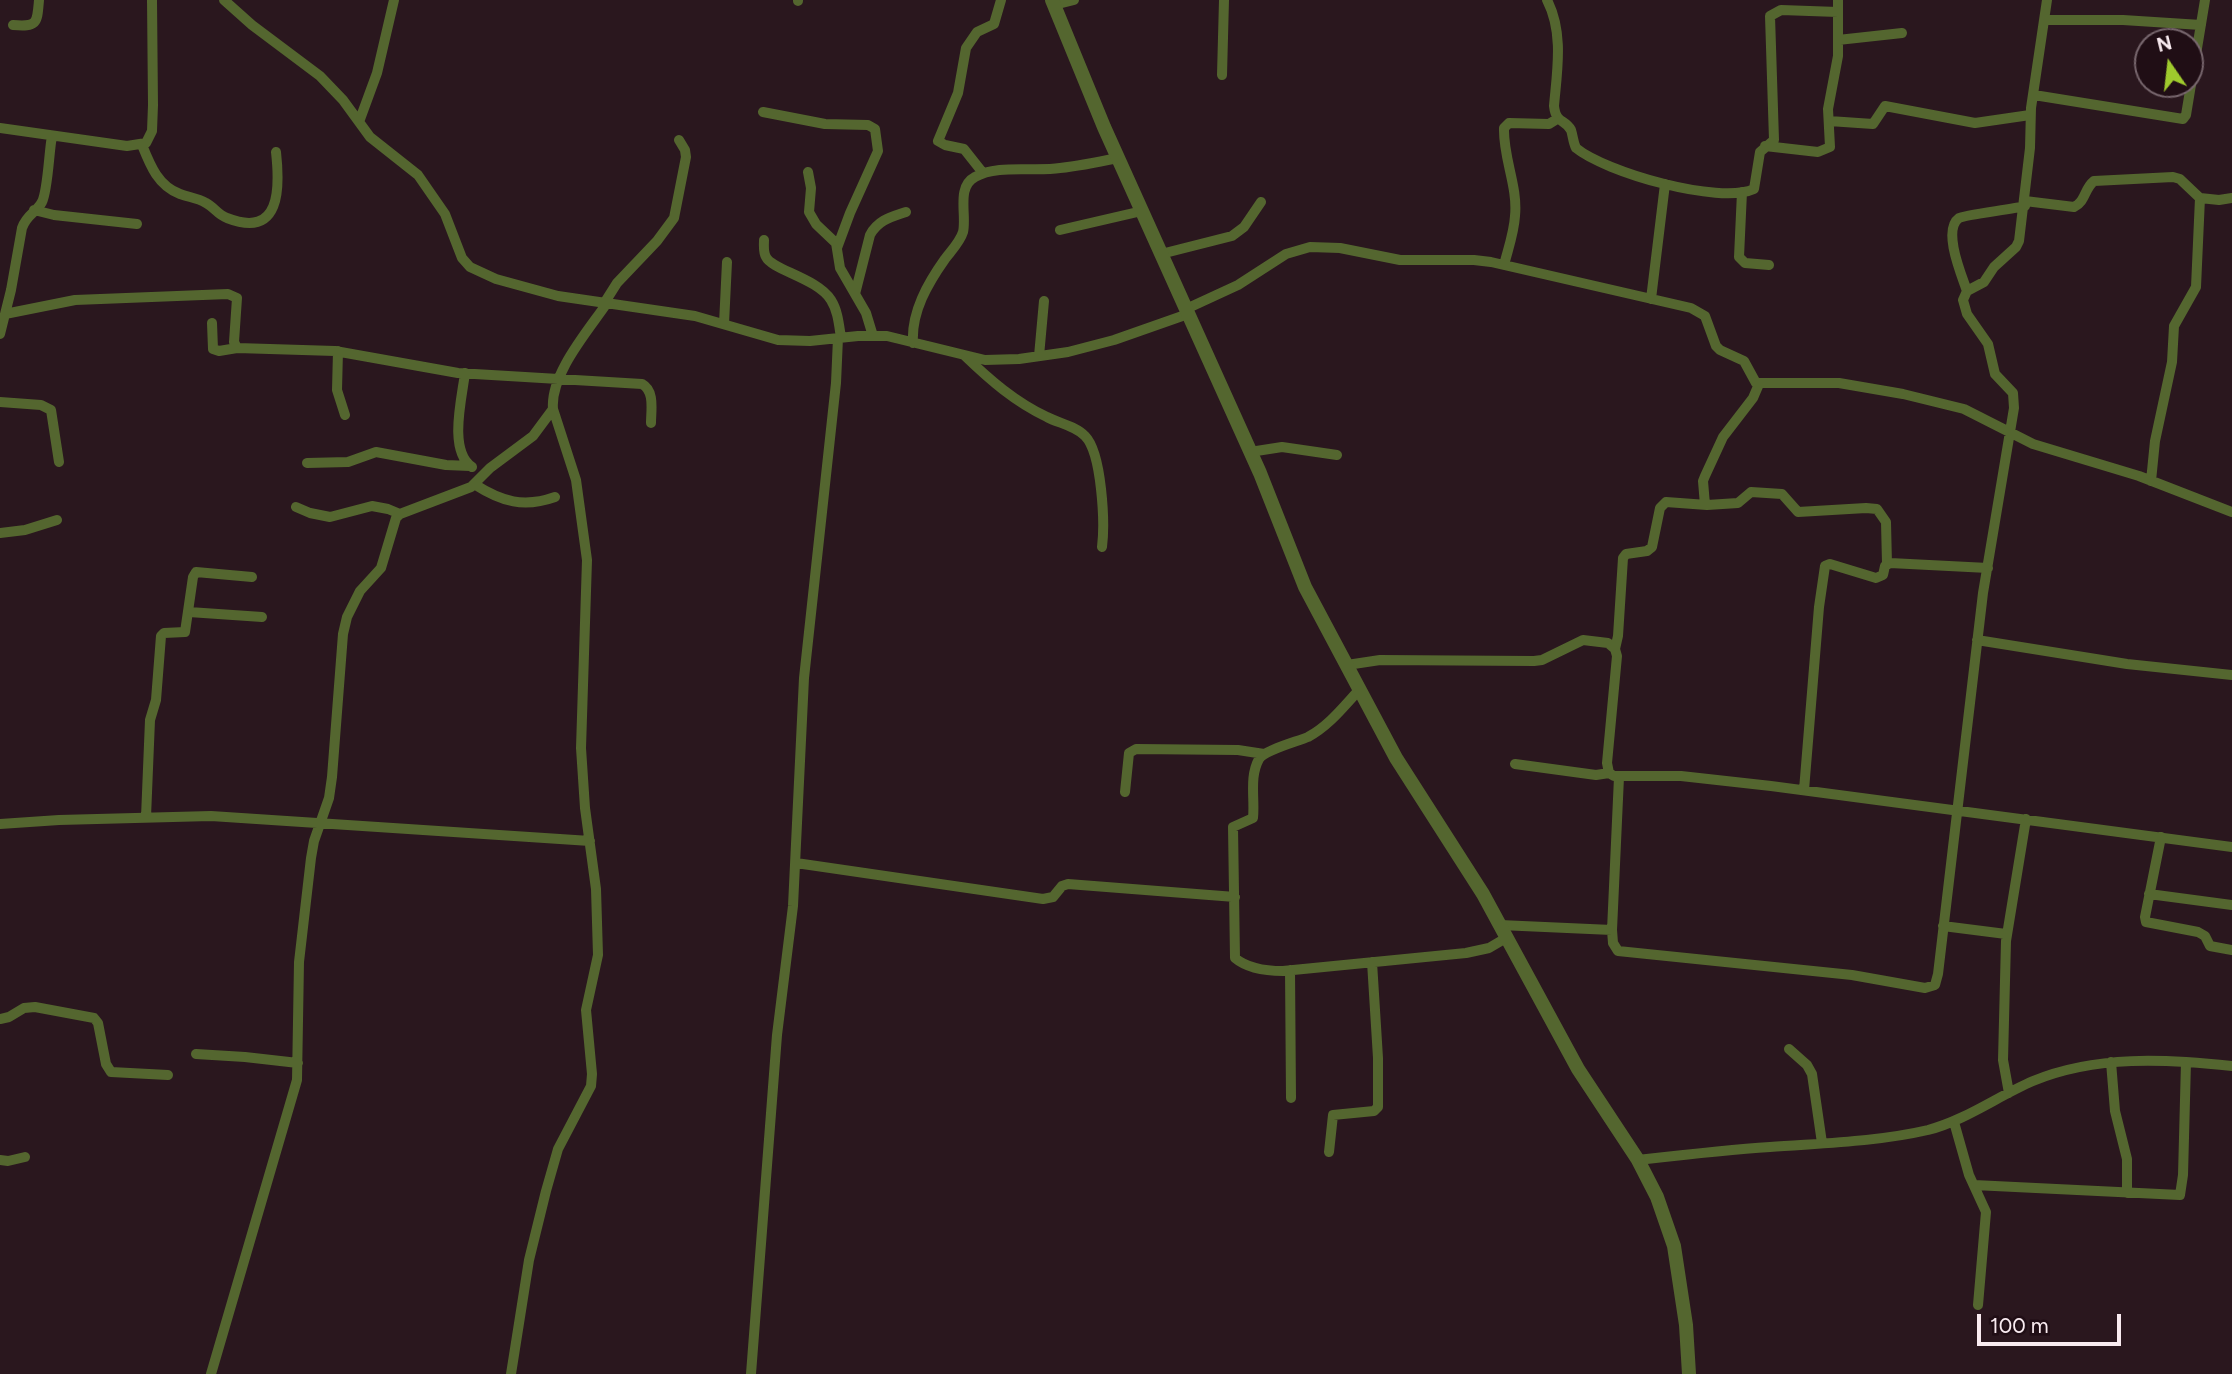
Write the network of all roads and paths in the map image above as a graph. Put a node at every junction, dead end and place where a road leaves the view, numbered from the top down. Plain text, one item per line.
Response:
1 (39, 0) edge
2 (152, 0) edge
3 (224, 0) edge
4 (394, 0) edge
5 (1001, 0) edge
6 (1074, 0) edge
7 (1224, 0) edge
8 (1547, 0) edge
9 (1838, 0) edge
10 (2047, 0) edge
11 (2205, 0) edge
12 (1053, 3) edge
13 (238, 5) edge
14 (1838, 12) junction
15 (2044, 20) junction
16 (2201, 24) junction
17 (13, 25) dead end
18 (1902, 33) dead end
19 (1838, 40) junction
20 (1222, 75) dead end
21 (2034, 95) junction
22 (763, 113) dead end
23 (2030, 115) junction
24 (1557, 119) junction
25 (1829, 121) junction
26 (359, 122) junction
27 (0, 128) edge
28 (52, 136) junction
29 (679, 140) dead end
30 (142, 145) junction
31 (1765, 146) junction
32 (276, 152) dead end
33 (1118, 158) junction
34 (808, 172) dead end
35 (983, 173) junction
36 (1665, 184) junction
37 (1742, 192) junction
38 (2200, 198) junction
39 (2232, 198) edge
40 (1261, 202) dead end
41 (2025, 203) junction
42 (34, 210) junction
43 (1142, 211) junction
44 (906, 212) dead end
45 (136, 223) dead end
46 (1060, 230) dead end
47 (764, 240) dead end
48 (838, 248) junction
49 (1161, 254) junction
50 (727, 262) dead end
51 (1504, 265) junction
52 (1769, 265) dead end
53 (1967, 291) junction
54 (855, 293) junction
55 (1651, 299) junction
56 (1044, 301) dead end
57 (606, 302) junction
58 (1187, 312) junction
59 (5, 314) junction
60 (212, 323) dead end
61 (724, 324) junction
62 (0, 334) edge
63 (873, 335) junction
64 (840, 338) junction
65 (913, 342) junction
66 (237, 348) junction
67 (338, 351) junction
68 (965, 356) junction
69 (1039, 356) junction
70 (465, 373) junction
71 (558, 379) junction
72 (1759, 384) junction
73 (0, 402) edge
74 (553, 409) junction
75 (345, 415) dead end
76 (651, 423) dead end
77 (2011, 432) junction
78 (1250, 452) junction
79 (1336, 455) dead end
80 (60, 462) dead end
81 (307, 463) dead end
82 (470, 466) junction
83 (484, 473) junction
84 (2151, 481) junction
85 (474, 484) junction
86 (555, 497) dead end
87 (1705, 505) junction
88 (296, 507) dead end
89 (2232, 512) edge
90 (400, 514) junction
91 (57, 520) dead end
92 (0, 533) edge
93 (1102, 547) dead end
94 (1887, 564) junction
95 (1988, 568) junction
96 (252, 578) dead end
97 (188, 612) junction
98 (261, 617) dead end
99 (1977, 640) junction
100 (1615, 649) junction
101 (1347, 666) junction
102 (2232, 674) edge
103 (1360, 689) junction
104 (1264, 754) junction
105 (1514, 764) dead end
106 (1614, 775) junction
107 (1804, 790) junction
108 (1125, 792) dead end
109 (1956, 810) junction
110 (146, 817) junction
111 (2026, 819) junction
112 (320, 822) junction
113 (0, 824) edge
114 (2161, 837) junction
115 (590, 841) junction
116 (2232, 847) edge
117 (796, 863) junction
118 (2149, 894) junction
119 (1235, 897) junction
120 (2232, 905) edge
121 (1943, 926) junction
122 (1612, 930) junction
123 (1503, 931) junction
124 (2006, 934) junction
125 (2232, 950) edge
126 (1372, 962) junction
127 (1290, 970) junction
128 (0, 1019) edge
129 (1789, 1049) dead end
130 (196, 1054) dead end
131 (2111, 1062) junction
132 (2186, 1062) junction
133 (298, 1063) junction
134 (2232, 1066) edge
135 (167, 1075) dead end
136 (2009, 1093) junction
137 (1291, 1098) dead end
138 (1954, 1122) junction
139 (1822, 1143) junction
140 (1329, 1152) dead end
141 (25, 1157) dead end
142 (0, 1160) edge
143 (1638, 1160) junction
144 (1974, 1185) junction
145 (2127, 1193) junction
146 (1978, 1304) dead end
147 (211, 1374) edge
148 (512, 1374) edge
149 (751, 1374) edge
150 (1689, 1374) edge

1 - 17 street
2 - 30 street
3 - 13 street
4 - 26 street
5 - 35 street
6 - 12 street
7 - 20 street
8 - 24 street
9 - 14 street
10 - 15 street
11 - 16 street
12 - 33 street
13 - 26 street
14 - 19 street
14 - 31 street
15 - 16 street
15 - 21 street
16 - 21 street
18 - 19 street
19 - 25 street
21 - 23 street
22 - 48 street
23 - 25 street
23 - 41 street
24 - 36 street
24 - 51 street
25 - 31 street
26 - 57 street
27 - 28 street
28 - 30 street
28 - 42 street
29 - 57 street
30 - 32 street
31 - 37 street
33 - 35 street
33 - 43 street
34 - 48 street
35 - 65 street
36 - 37 street
36 - 55 street
37 - 52 street
38 - 39 street
38 - 41 street
38 - 84 street
40 - 49 street
41 - 53 street
41 - 53 street
42 - 45 street
42 - 59 street
43 - 46 street
43 - 49 street
44 - 54 street
47 - 64 street
48 - 54 street
49 - 58 street
50 - 61 street
51 - 55 street
51 - 58 street
53 - 77 street
54 - 63 street
55 - 72 street
56 - 69 street
57 - 61 street
57 - 71 street
58 - 69 street
58 - 78 street
59 - 62 street
59 - 66 street
60 - 66 street
61 - 64 street
63 - 64 street
63 - 65 street
64 - 117 street
65 - 68 street
66 - 67 street
67 - 70 street
67 - 75 street
68 - 69 street
68 - 93 street
70 - 71 street
70 - 82 street
71 - 74 street
71 - 76 street
72 - 77 street
72 - 87 street
73 - 80 street
74 - 83 street
74 - 115 street
77 - 84 street
77 - 95 street
78 - 79 street
78 - 101 street
81 - 82 street
82 - 83 street
83 - 85 street
84 - 89 street
85 - 86 street
85 - 90 street
87 - 94 street
87 - 100 street
88 - 90 street
90 - 112 street
91 - 92 street
94 - 95 street
94 - 107 street
95 - 99 street
96 - 97 street
97 - 98 street
97 - 110 street
99 - 102 street
99 - 109 street
100 - 101 street
100 - 106 street
101 - 103 street
103 - 104 street
103 - 123 street
104 - 108 street
104 - 119 street
105 - 106 street
106 - 107 street
106 - 122 street
107 - 109 street
109 - 111 street
109 - 121 street
110 - 112 street
110 - 113 street
111 - 114 street
111 - 124 street
112 - 115 street
112 - 133 street
114 - 116 street
114 - 118 street
115 - 148 street
117 - 119 street
117 - 149 street
118 - 120 street
118 - 125 street
119 - 127 street
121 - 122 street
121 - 124 street
122 - 123 street
123 - 126 street
123 - 143 street
124 - 136 street
126 - 127 street
126 - 140 street
127 - 137 street
128 - 135 street
129 - 139 street
130 - 133 street
131 - 132 street
131 - 136 street
131 - 145 street
132 - 134 street
132 - 145 street
133 - 147 street
136 - 138 street
138 - 139 street
138 - 144 street
139 - 143 street
141 - 142 street
143 - 150 street
144 - 145 street
144 - 146 street

